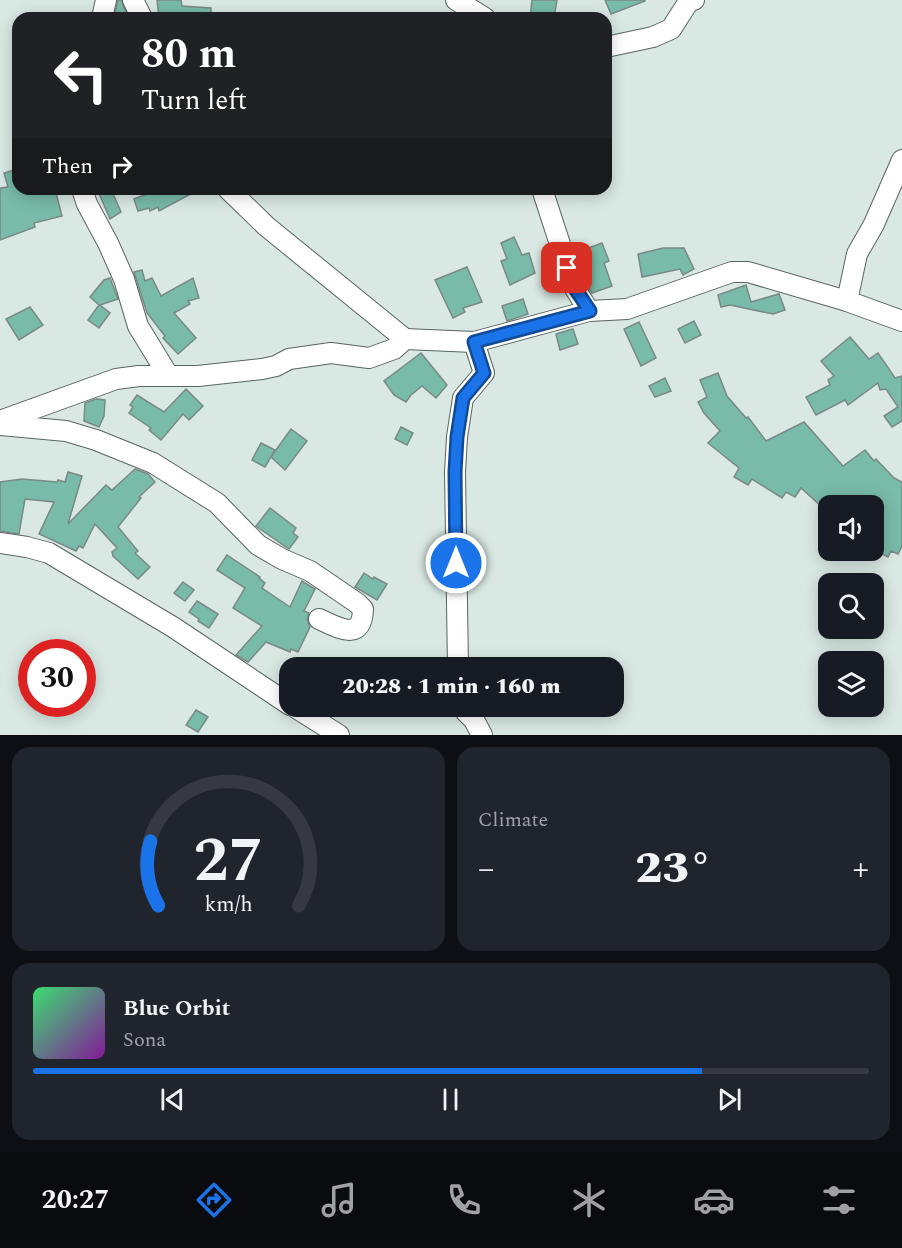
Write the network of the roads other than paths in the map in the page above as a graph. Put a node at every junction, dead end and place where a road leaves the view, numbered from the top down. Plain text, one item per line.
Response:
1 (456, 0) edge
2 (694, 0) edge
3 (475, 12) edge
4 (612, 45) edge
5 (902, 160) edge
6 (84, 195) edge
7 (234, 195) edge
8 (544, 195) edge
9 (848, 301) junction
10 (590, 311) junction
11 (902, 321) edge
12 (405, 339) junction
13 (474, 342) junction
14 (168, 375) junction
15 (0, 423) edge
16 (0, 543) edge
17 (319, 619) dead end
18 (458, 657) edge
19 (279, 698) edge
20 (309, 717) edge
21 (471, 717) edge
22 (339, 735) edge
23 (482, 735) edge

1 - 3 street
2 - 4 street
5 - 9 street
6 - 14 street
7 - 12 street
8 - 10 street
9 - 10 street
9 - 11 street
10 - 13 street
12 - 13 street
12 - 14 street
13 - 18 street
14 - 15 street
15 - 17 street
16 - 19 street
20 - 22 street
21 - 23 street

